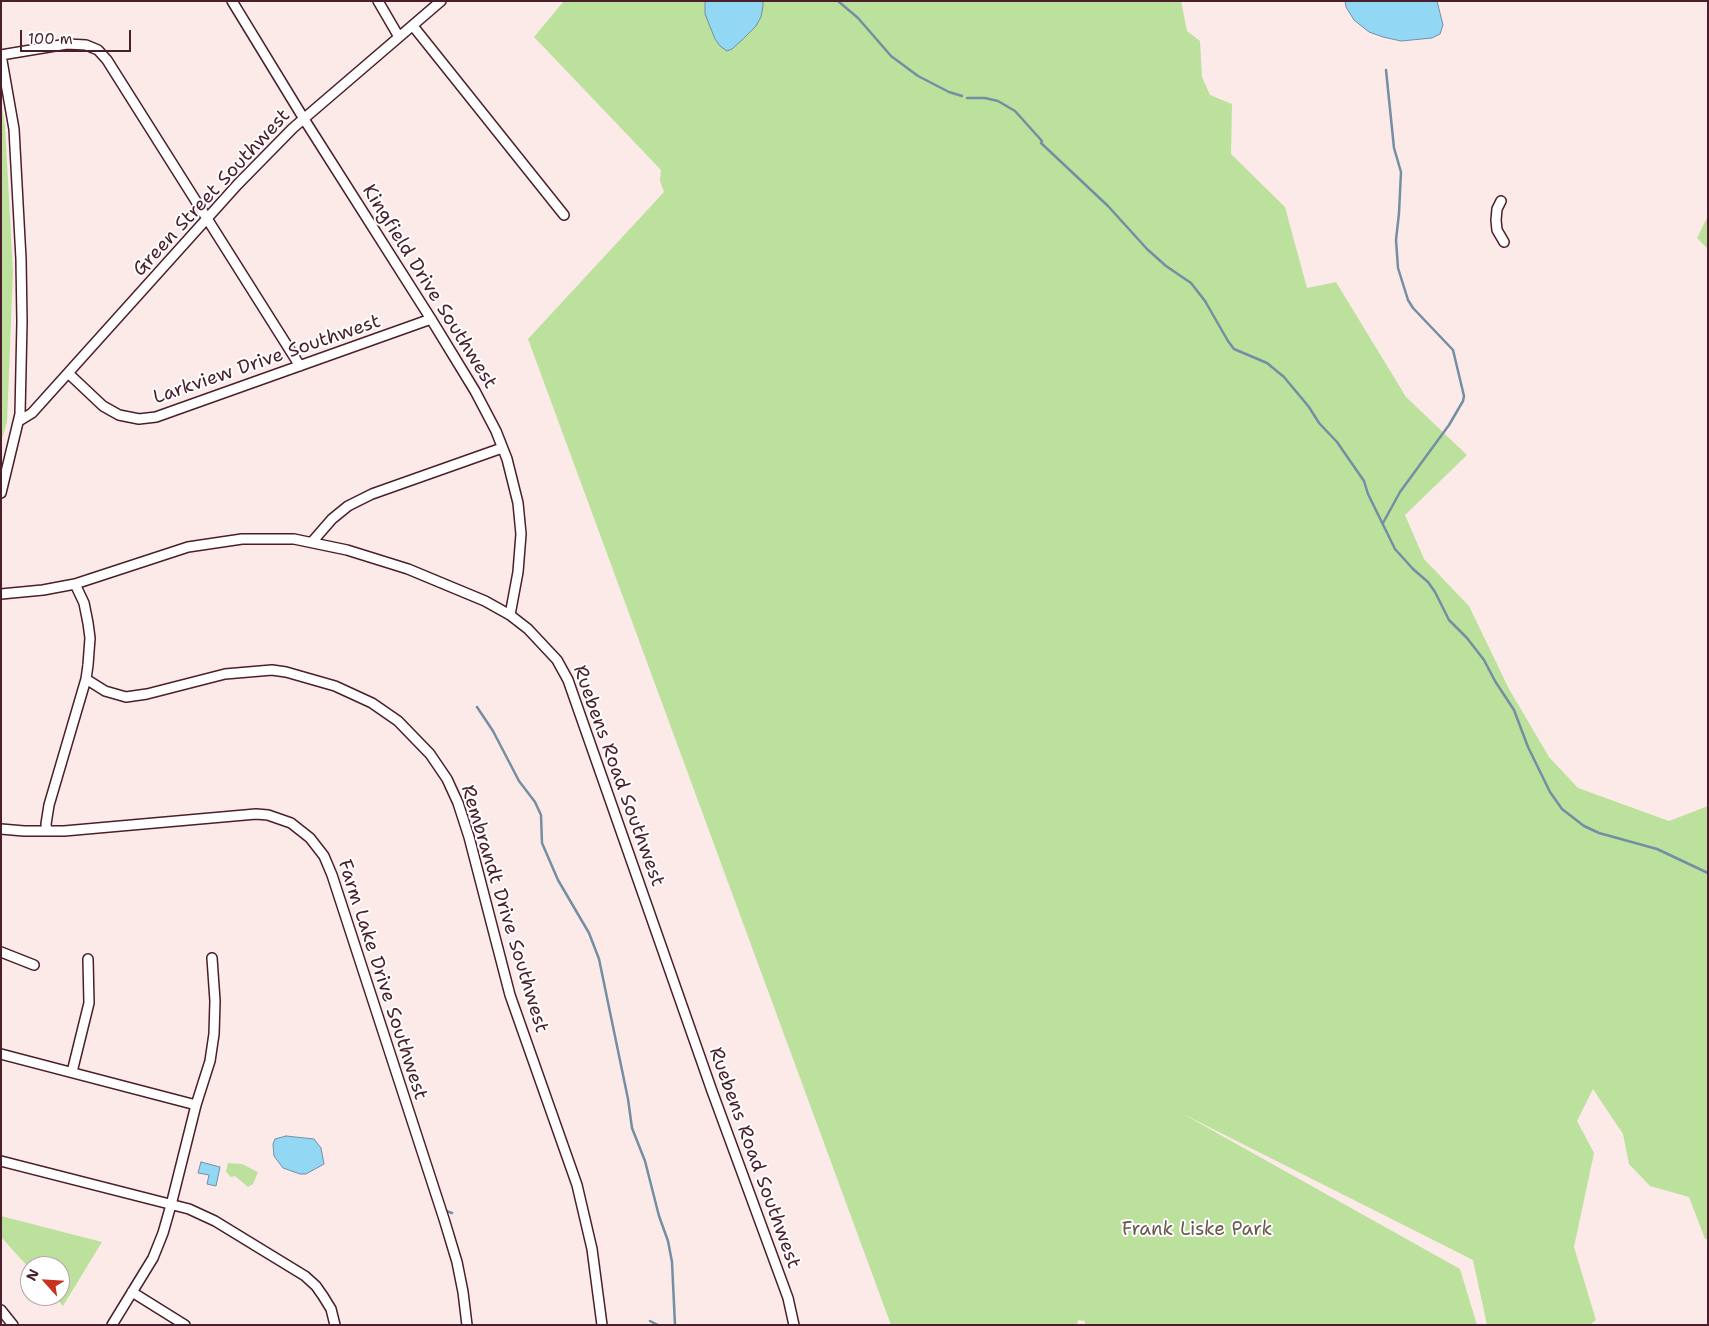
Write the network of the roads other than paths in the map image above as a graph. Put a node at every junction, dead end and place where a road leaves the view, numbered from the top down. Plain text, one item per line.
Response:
1 (232, 1) edge
2 (378, 1) edge
3 (441, 1) edge
4 (413, 26) junction
5 (399, 37) junction
6 (1, 55) edge
7 (304, 119) junction
8 (1501, 201) dead end
9 (564, 215) dead end
10 (207, 218) junction
11 (1504, 242) dead end
12 (431, 319) junction
13 (300, 366) junction
14 (68, 373) junction
15 (19, 420) junction
16 (502, 448) junction
17 (1, 492) edge
18 (312, 542) junction
19 (75, 584) junction
20 (1, 594) edge
21 (510, 615) junction
22 (86, 680) junction
23 (1, 829) edge
24 (47, 831) junction
25 (1, 952) edge
26 (212, 958) dead end
27 (88, 959) dead end
28 (34, 965) dead end
29 (1, 1054) edge
30 (72, 1072) junction
31 (196, 1104) junction
32 (1, 1161) edge
33 (171, 1205) junction
34 (132, 1292) junction
35 (1, 1310) edge
36 (13, 1325) edge
37 (112, 1325) edge
38 (185, 1325) edge
39 (335, 1325) edge
40 (467, 1325) edge
41 (602, 1325) edge
42 (794, 1325) edge

1 - 7 street, Kingfield Drive Southwest
2 - 5 street
3 - 4 street, Green Street Southwest
4 - 5 street, Green Street Southwest
4 - 9 street
5 - 7 street, Green Street Southwest
6 - 10 street
6 - 15 street
7 - 10 street, Green Street Southwest
7 - 12 street, Kingfield Drive Southwest
8 - 11 street
10 - 13 street
10 - 14 street, Green Street Southwest
12 - 13 street, Larkview Drive Southwest
12 - 16 street, Kingfield Drive Southwest
13 - 14 street, Larkview Drive Southwest
14 - 15 street, Green Street Southwest
15 - 17 street
16 - 18 street
16 - 21 street, Kingfield Drive Southwest
18 - 19 street, Ruebens Road Southwest
18 - 21 street, Ruebens Road Southwest
19 - 20 street, Ruebens Road Southwest
19 - 22 street
21 - 42 street, Ruebens Road Southwest
22 - 24 street
22 - 41 street, Rembrandt Drive Southwest
23 - 24 street, Farm Lake Drive Southwest
24 - 40 street, Farm Lake Drive Southwest
25 - 28 street
26 - 31 street
27 - 30 street
29 - 30 street
30 - 31 street
31 - 33 street
32 - 33 street
33 - 34 street
33 - 39 street
34 - 37 street
34 - 38 street
35 - 36 street

